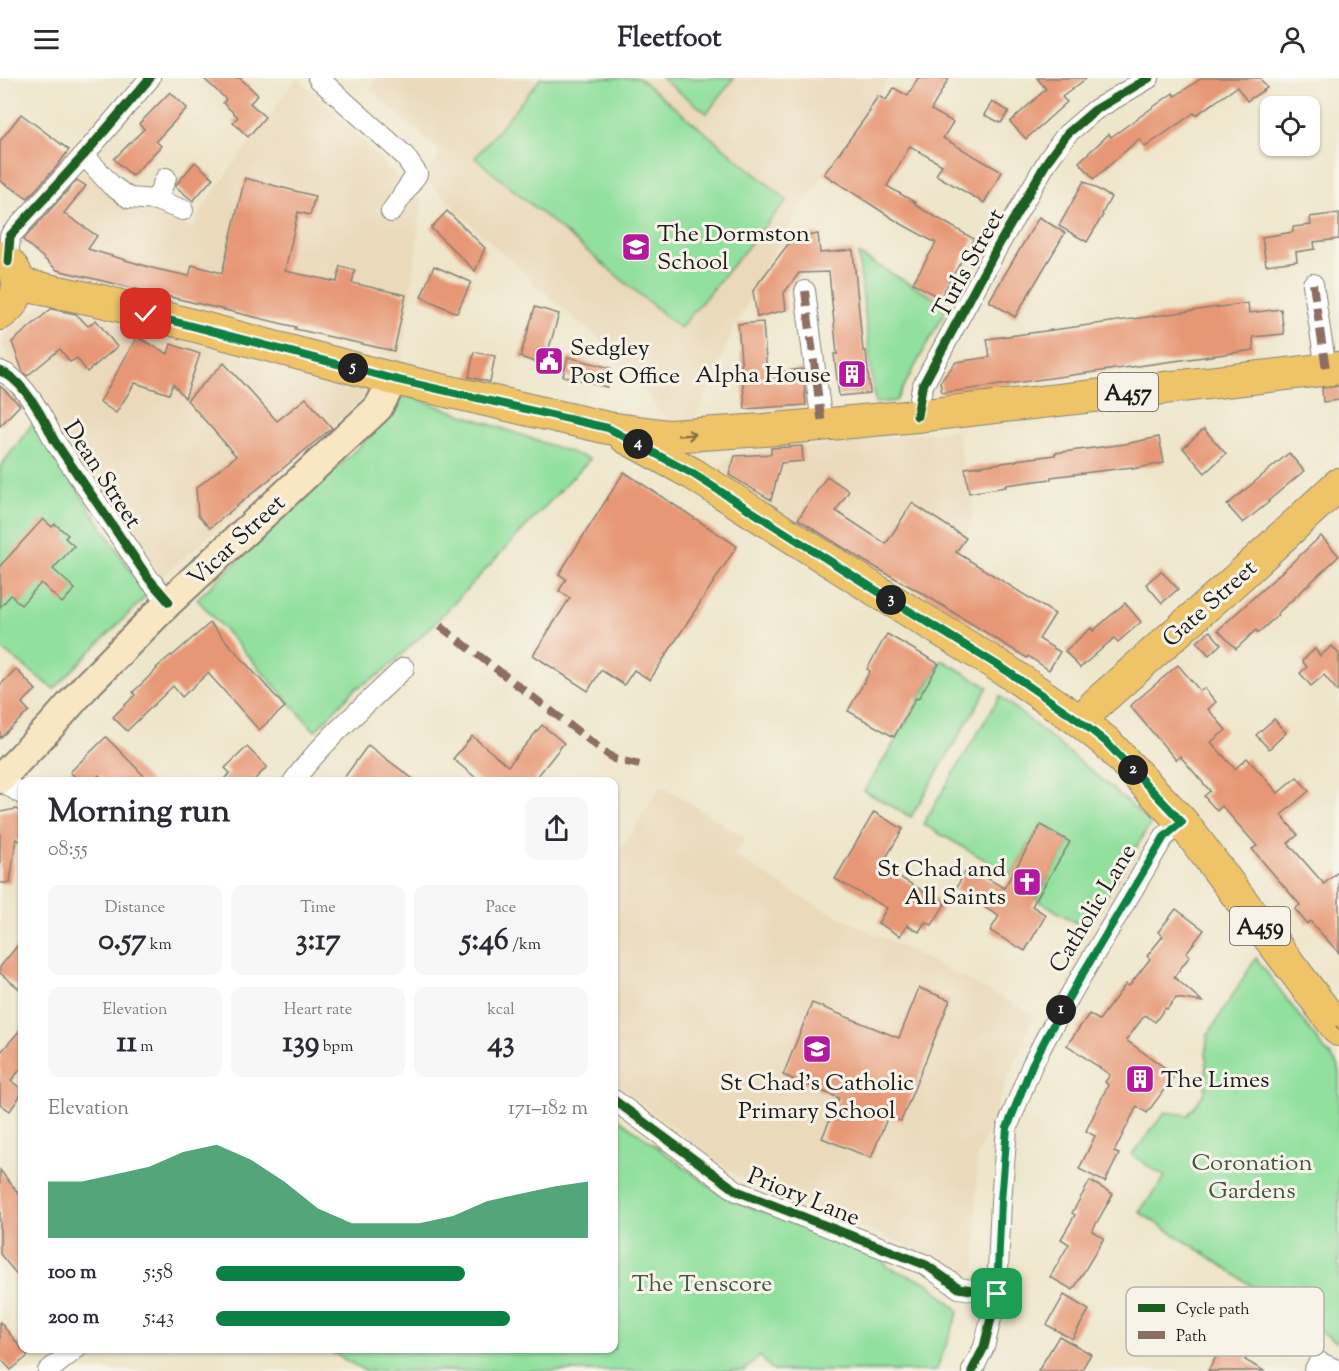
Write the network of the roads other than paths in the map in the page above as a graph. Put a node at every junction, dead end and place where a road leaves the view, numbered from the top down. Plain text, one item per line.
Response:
1 (150, 78) edge
2 (318, 78) edge
3 (1149, 78) edge
4 (84, 155) junction
5 (166, 178) dead end
6 (156, 201) junction
7 (183, 210) dead end
8 (391, 212) dead end
9 (9, 268) edge
10 (1313, 284) dead end
11 (805, 291) dead end
12 (0, 314) edge
13 (1332, 368) edge
14 (0, 371) edge
15 (394, 379) junction
16 (916, 416) junction
17 (822, 425) junction
18 (608, 428) junction
19 (764, 430) junction
20 (693, 474) junction
21 (1339, 484) edge
22 (169, 603) junction
23 (404, 668) dead end
24 (1081, 722) junction
25 (297, 777) edge
26 (0, 779) edge
27 (18, 791) edge
28 (1182, 822) junction
29 (1339, 1029) edge
30 (618, 1103) edge
31 (997, 1294) junction
32 (71, 1353) edge
33 (48, 1371) edge
34 (972, 1371) edge
35 (1314, 1371) edge
36 (1339, 1371) edge

1 - 4 street
2 - 8 street
3 - 16 street, Turls Street
4 - 6 street
4 - 9 street
5 - 6 street
6 - 7 street
9 - 12 main road
9 - 15 main road, A459
10 - 13 street
11 - 17 street
13 - 16 main road, A457
14 - 22 street, Dean Street
15 - 18 main road, A459
15 - 22 main road, Vicar Street
16 - 17 main road, A457
17 - 19 main road, A457
18 -> 19 main road, A457
18 - 20 main road, A459
19 - 20 main road, A457
20 - 24 main road, A459
21 - 24 main road, Gate Street
22 - 26 main road, Vicar Street
23 - 25 street
24 - 28 main road, A459
26 - 27 street
28 - 29 main road, A459
28 - 31 street, Catholic Lane
30 - 31 street, Priory Lane
31 - 34 street, Catholic Lane
32 - 33 street
35 - 36 street

